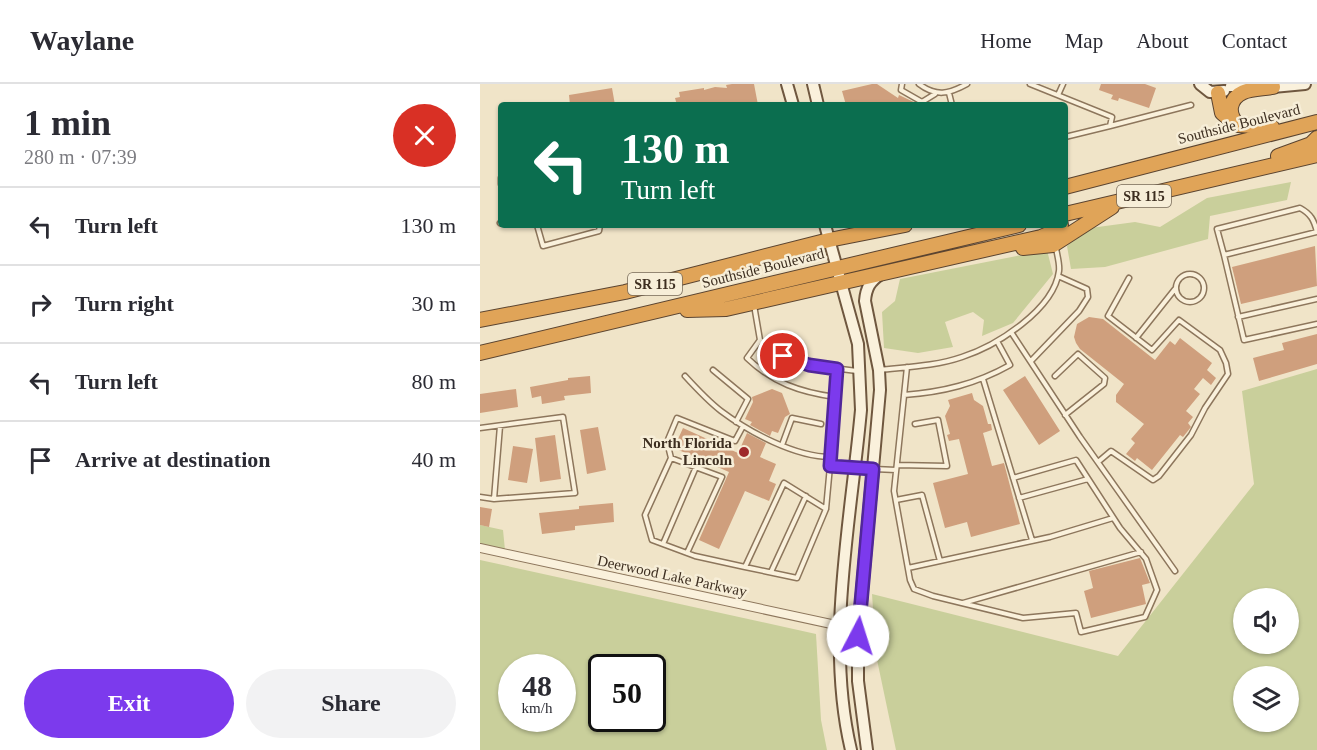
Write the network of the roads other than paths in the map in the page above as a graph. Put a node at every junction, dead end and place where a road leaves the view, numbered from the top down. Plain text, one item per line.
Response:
1 (787, 84) edge
2 (813, 84) edge
3 (902, 84) edge
4 (919, 84) edge
5 (967, 84) edge
6 (1030, 84) edge
7 (1063, 84) edge
8 (1305, 84) edge
9 (1199, 85) edge
10 (1231, 85) edge
11 (1273, 87) junction
12 (949, 93) junction
13 (1218, 93) junction
14 (935, 94) junction
15 (1058, 95) junction
16 (792, 102) edge
17 (817, 102) edge
18 (951, 102) edge
19 (1191, 105) dead end
20 (1317, 122) edge
21 (1235, 123) junction
22 (1110, 126) junction
23 (1289, 127) junction
24 (1068, 136) edge
25 (1317, 138) edge
26 (1317, 154) edge
27 (1223, 177) junction
28 (1068, 186) edge
29 (1125, 200) junction
30 (1068, 213) edge
31 (538, 228) edge
32 (600, 228) edge
33 (826, 228) edge
34 (890, 228) edge
35 (1005, 228) edge
36 (1058, 228) edge
37 (1317, 232) edge
38 (829, 240) junction
39 (1055, 243) junction
40 (984, 250) junction
41 (1224, 255) junction
42 (836, 267) junction
43 (886, 271) junction
44 (1058, 276) junction
45 (1128, 278) dead end
46 (840, 282) junction
47 (1176, 288) junction
48 (1317, 299) edge
49 (753, 302) junction
50 (657, 311) junction
51 (1238, 317) junction
52 (480, 320) edge
53 (1317, 324) edge
54 (1011, 332) junction
55 (1136, 338) junction
56 (760, 340) junction
57 (997, 341) junction
58 (480, 353) edge
59 (1030, 361) junction
60 (907, 367) junction
61 (837, 369) junction
62 (713, 370) dead end
63 (879, 370) junction
64 (860, 371) junction
65 (685, 376) dead end
66 (1055, 376) dead end
67 (983, 378) junction
68 (904, 395) junction
69 (835, 397) junction
70 (1065, 415) junction
71 (736, 422) junction
72 (821, 424) dead end
73 (915, 424) dead end
74 (500, 426) junction
75 (742, 426) junction
76 (480, 428) edge
77 (782, 445) junction
78 (671, 458) junction
79 (831, 458) junction
80 (1098, 462) junction
81 (830, 466) junction
82 (696, 467) junction
83 (897, 467) junction
84 (855, 468) junction
85 (873, 469) junction
86 (1013, 478) junction
87 (1088, 479) junction
88 (806, 496) junction
89 (480, 497) edge
90 (1019, 498) junction
91 (494, 499) junction
92 (896, 500) junction
93 (826, 509) junction
94 (1113, 518) junction
95 (1032, 540) junction
96 (663, 544) junction
97 (480, 548) edge
98 (1141, 552) junction
99 (687, 553) junction
100 (940, 561) junction
101 (745, 567) junction
102 (908, 568) junction
103 (1175, 571) dead end
104 (771, 572) junction
105 (962, 603) junction
106 (840, 626) junction
107 (859, 630) junction
108 (851, 750) edge
109 (867, 750) edge

1 - 16 main road
2 - 17 main road
3 - 14 lane
4 - 14 lane
5 - 12 lane
6 - 15 lane
7 - 15 lane
8 - 11 main road
9 - 13 main road
10 - 11 main road
10 - 13 main road
11 - 21 highway
12 - 14 lane
12 - 18 lane
13 - 21 highway
15 - 22 lane
19 - 22 lane
20 - 23 highway, Southside Boulevard / SR 115
21 - 23 highway
22 - 24 lane
23 - 28 highway, Southside Boulevard / SR 115
25 - 27 highway
26 - 27 highway, SR 115
27 - 29 highway, SR 115
29 - 30 highway, SR 115
29 - 39 highway
31 - 32 lane
33 - 38 main road
34 - 38 highway, Southside Boulevard / SR 115
35 - 42 highway, Southside Boulevard / SR 115
36 - 40 highway
37 - 41 lane
37 - 41 lane
38 - 42 main road
38 - 52 highway, Southside Boulevard / SR 115
39 - 40 highway
39 - 44 lane
40 - 43 highway
41 - 51 lane
42 - 46 main road
42 - 50 highway, Southside Boulevard / SR 115
43 - 46 highway
43 - 63 main road
44 - 54 lane
44 - 59 lane
45 - 55 lane
46 - 49 highway
46 - 64 main road
47 - 47 lane
47 - 55 lane
48 - 51 lane
49 - 50 highway
49 - 56 lane
50 - 58 highway, Southside Boulevard / SR 115
51 - 53 lane
54 - 57 lane
54 - 59 lane
55 - 80 lane
56 - 61 lane
56 - 69 lane
57 - 60 lane
57 - 67 lane
59 - 70 lane
60 - 63 lane
60 - 68 lane
61 - 64 lane
61 - 69 lane
62 - 71 lane
63 - 64 main road
63 - 85 main road
64 - 84 main road
65 - 71 lane
66 - 70 lane
67 - 68 lane
67 - 86 lane
68 - 83 lane
69 - 79 lane
70 - 80 lane
71 - 75 lane
72 - 77 lane
73 - 83 lane
74 - 76 lane
74 - 91 lane
74 - 91 lane
75 - 77 lane
75 - 78 lane
77 - 79 lane
78 - 82 lane
78 - 96 lane
79 - 81 lane
80 - 103 lane
81 - 84 lane
81 - 93 lane
82 - 96 lane
82 - 99 lane
83 - 85 lane
83 - 92 lane
84 - 85 main road
84 - 106 main road
85 - 107 main road
86 - 87 lane
86 - 90 lane
87 - 90 lane
87 - 94 lane
88 - 93 lane
88 - 101 lane
88 - 104 lane
89 - 91 lane
90 - 95 lane
92 - 100 lane
92 - 102 lane
93 - 104 lane
94 - 95 lane
94 - 98 lane
95 - 100 lane
96 - 99 lane
97 - 106 street, Deerwood Lake Parkway
98 - 105 lane
98 - 105 lane
99 - 101 lane
100 - 102 lane
101 - 104 lane
102 - 105 lane
106 - 107 street, Deerwood Lake Parkway
106 - 108 main road
107 - 109 main road

